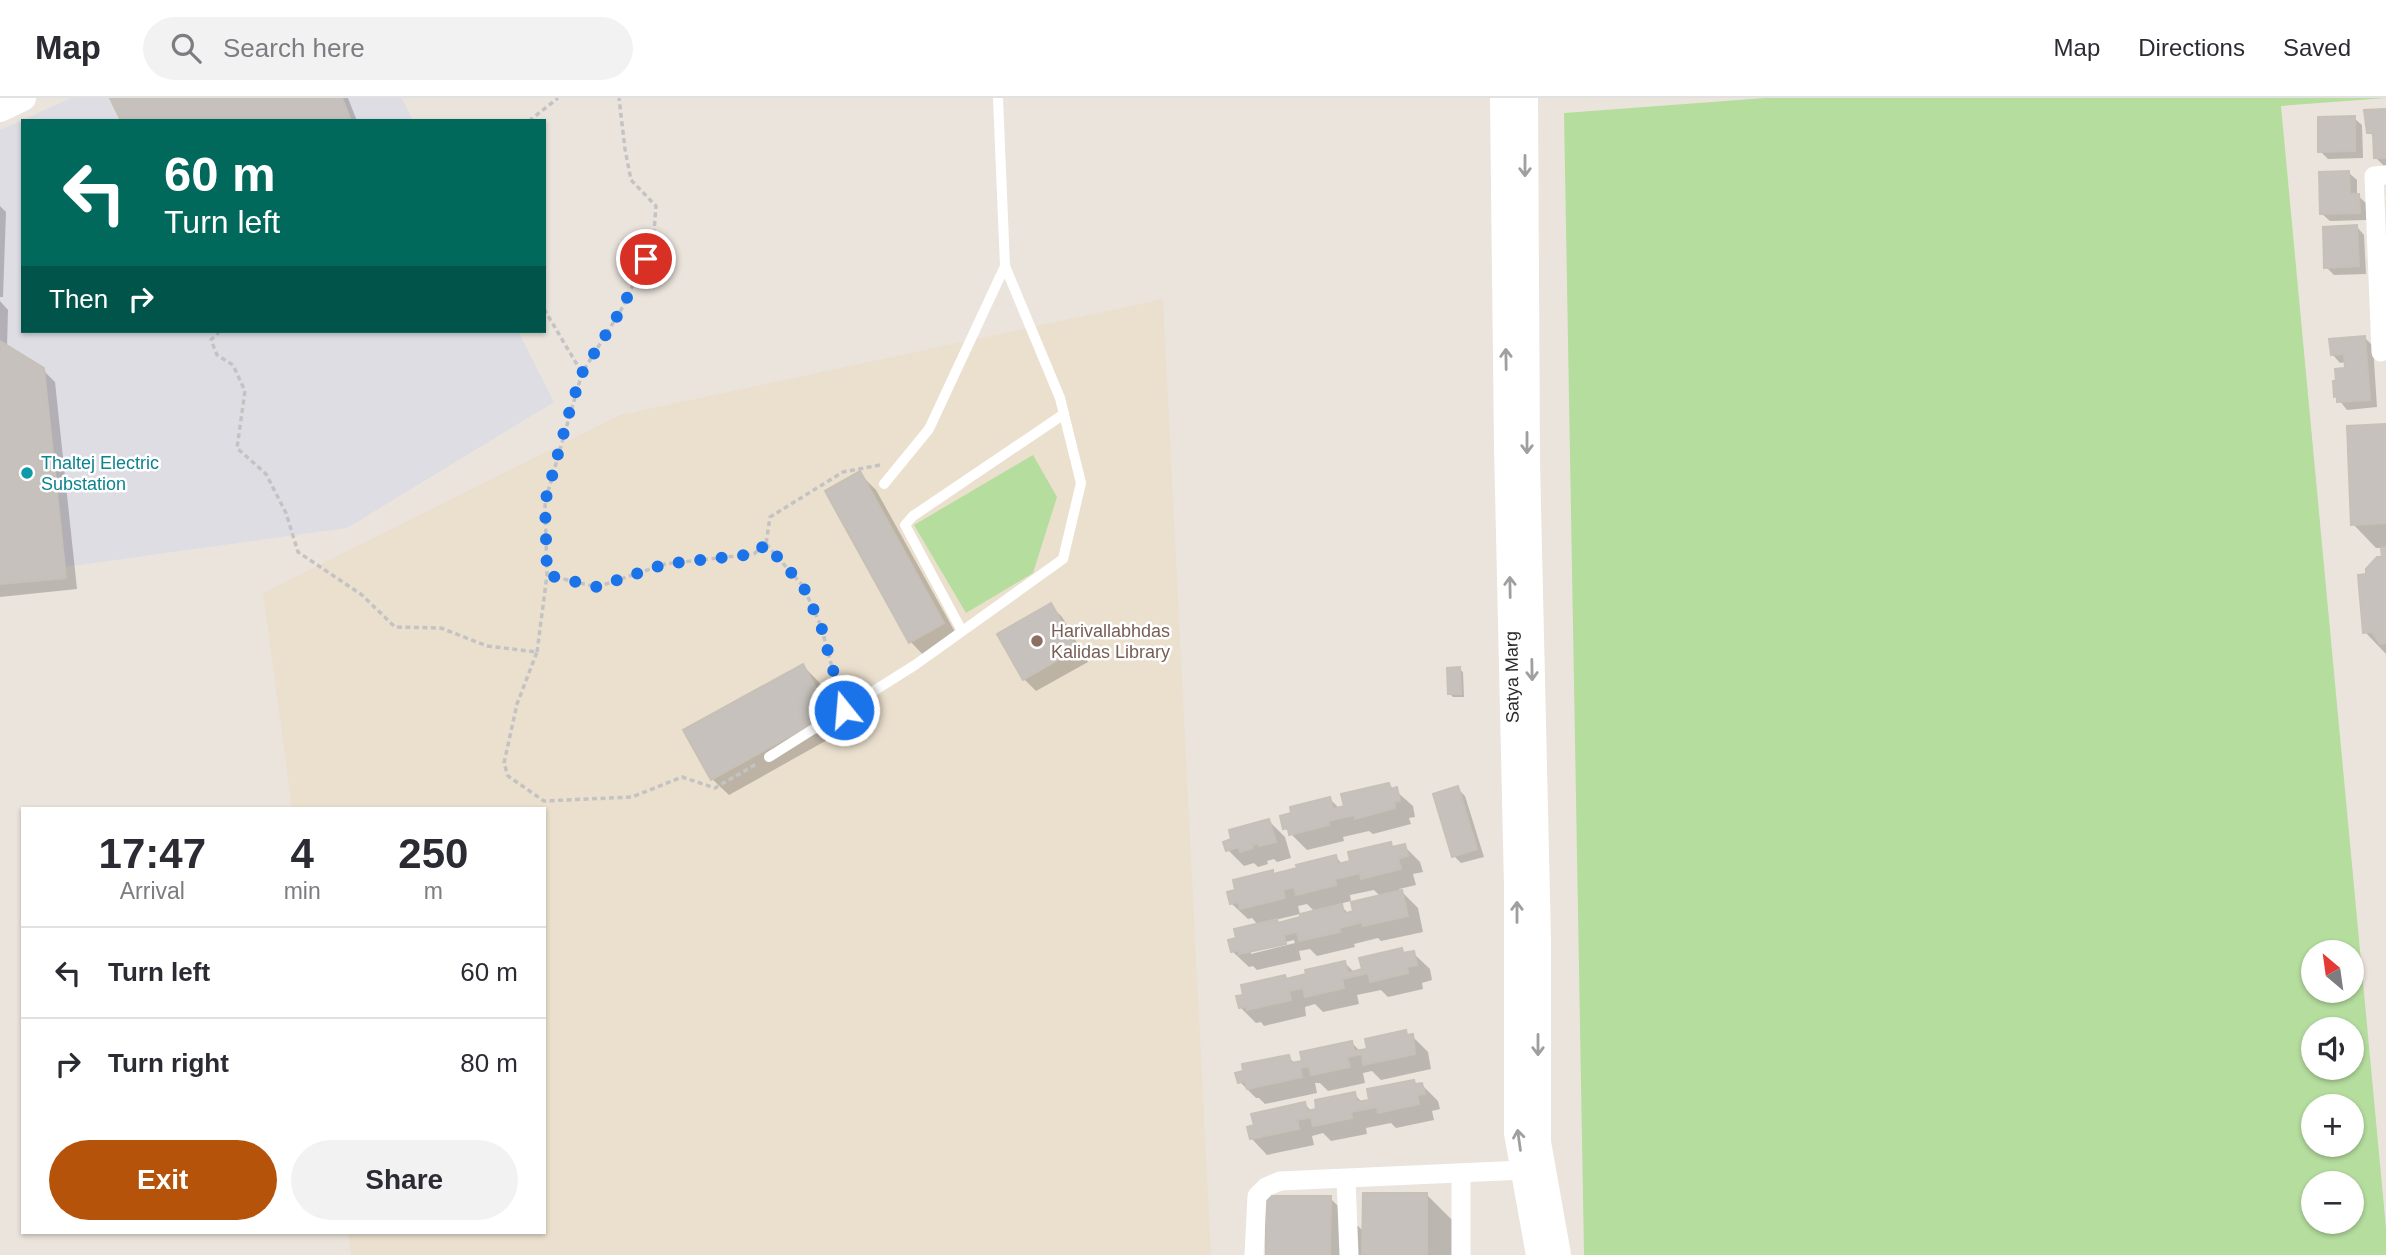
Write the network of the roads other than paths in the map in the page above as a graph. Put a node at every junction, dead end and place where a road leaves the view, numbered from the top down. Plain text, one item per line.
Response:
1 (23, 98) edge
2 (998, 98) edge
3 (1503, 98) edge
4 (1525, 98) edge
5 (0, 109) edge
6 (2386, 175) edge
7 (1005, 266) junction
8 (2382, 297) edge
9 (2381, 352) dead end
10 (1064, 414) junction
11 (884, 484) dead end
12 (962, 631) junction
13 (769, 757) road end
14 (1528, 1004) junction
15 (1524, 1170) junction
16 (1461, 1173) junction
17 (1346, 1179) junction
18 (1254, 1255) edge
19 (1349, 1255) edge
20 (1461, 1255) edge
21 (1539, 1255) edge
22 (1559, 1255) edge

1 - 5 main road
2 - 7 lane
14 -> 3 main road, Satya Marg
4 -> 14 main road, Satya Marg
6 - 8 street
7 - 10 lane
7 - 11 lane
8 - 9 street
10 - 12 lane
10 - 12 lane
12 - 13 lane
15 -> 14 main road, Satya Marg
14 -> 22 main road, Satya Marg
15 - 16 street
15 - 21 main road, Satya Marg
16 - 17 street
16 - 20 street
17 - 18 street
17 - 19 street

